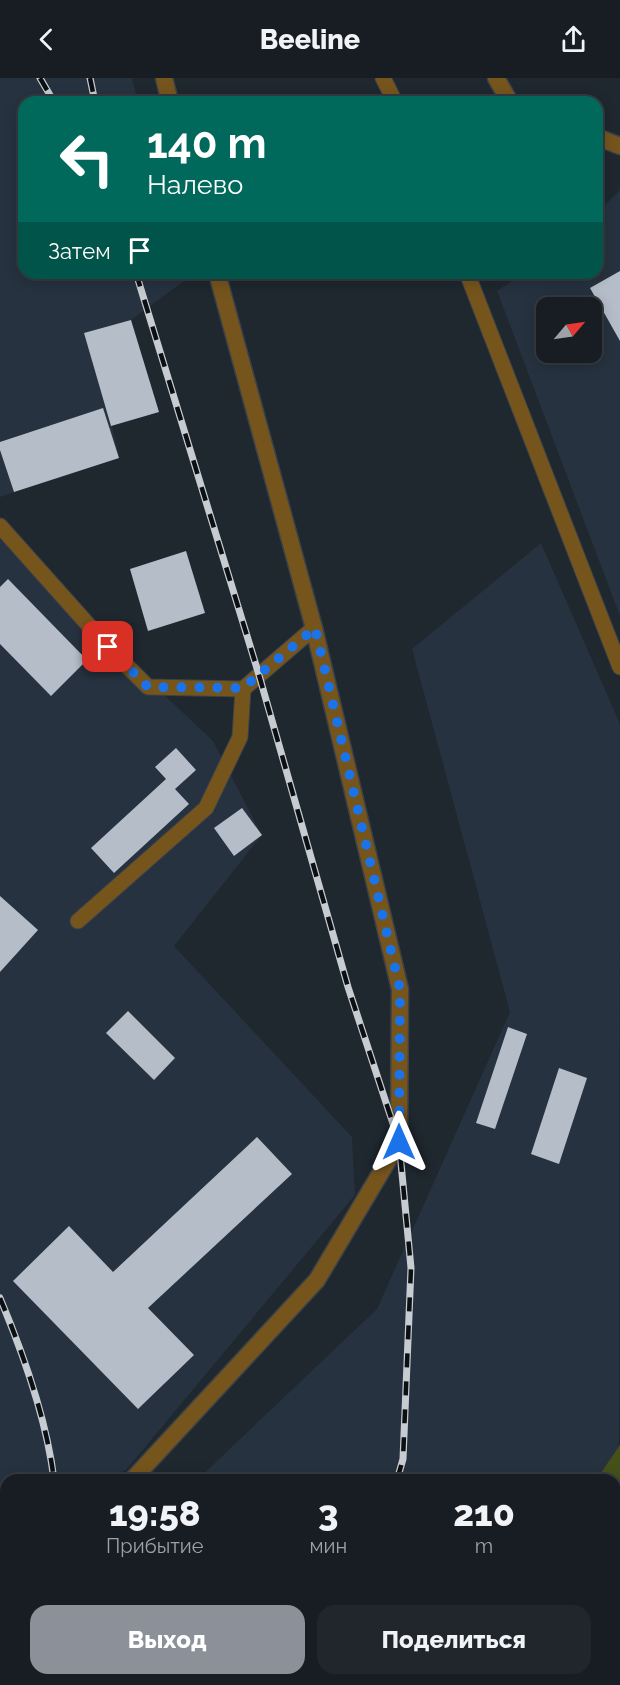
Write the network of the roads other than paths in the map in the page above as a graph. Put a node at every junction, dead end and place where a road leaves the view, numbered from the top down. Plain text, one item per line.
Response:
1 (164, 78) edge
2 (383, 78) edge
3 (496, 78) edge
4 (168, 96) edge
5 (392, 96) edge
6 (506, 96) edge
7 (603, 139) edge
8 (620, 146) edge
9 (219, 279) edge
10 (469, 279) edge
11 (0, 526) edge
12 (315, 628) junction
13 (620, 667) edge
14 (243, 688) junction
15 (78, 921) dead end
16 (138, 1474) edge

1 - 4 street
2 - 5 lane
3 - 6 street
7 - 8 street
9 - 12 street
10 - 13 lane
11 - 14 lane
12 - 14 lane
12 - 16 street
14 - 15 lane

